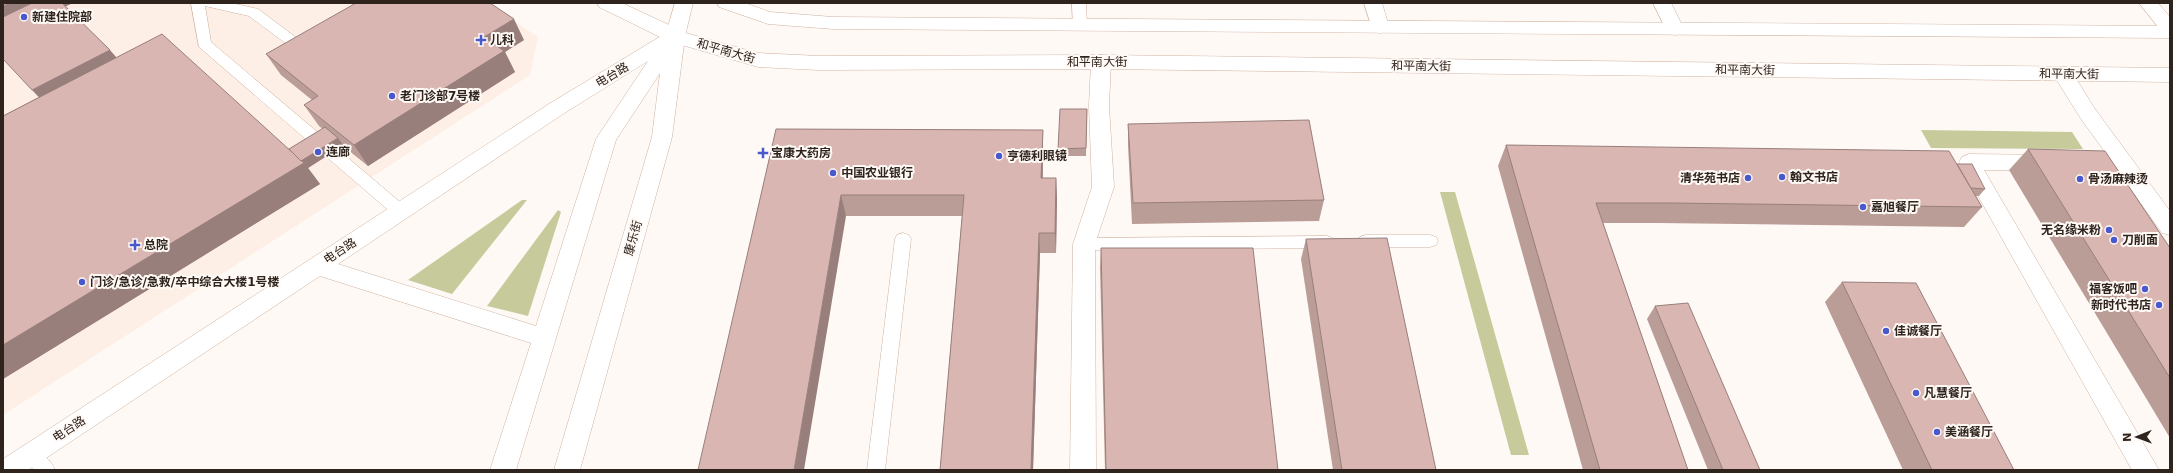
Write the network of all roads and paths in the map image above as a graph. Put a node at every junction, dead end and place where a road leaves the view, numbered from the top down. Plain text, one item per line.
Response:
1 (198, 3) edge
2 (209, 3) edge
3 (606, 3) edge
4 (684, 3) edge
5 (726, 3) edge
6 (1079, 3) edge
7 (1373, 3) edge
8 (1662, 3) edge
9 (2148, 3) edge
10 (1080, 25) junction
11 (1380, 27) junction
12 (2170, 28) edge
13 (1675, 29) junction
14 (2170, 32) edge
15 (675, 36) junction
16 (305, 51) edge
17 (1101, 62) junction
18 (2063, 74) junction
19 (2170, 75) edge
20 (2124, 163) junction
21 (400, 211) junction
22 (2170, 227) edge
23 (903, 239) dead end
24 (1430, 241) dead end
25 (1084, 244) junction
26 (317, 266) junction
27 (544, 338) junction
28 (31, 454) junction
29 (7, 470) edge
30 (46, 470) edge
31 (503, 470) edge
32 (567, 470) edge
33 (876, 470) edge
34 (1083, 470) edge
35 (2146, 470) edge

1 - 21 lane
2 - 16 lane
3 - 15 street, 和平南大街
4 - 15 street, 康乐街
5 - 10 street
6 - 10 lane
7 - 11 street
8 - 13 street
9 - 12 street
10 - 11 street
11 - 13 street
13 - 14 street
15 - 17 street, 和平南大街
15 - 21 street, 电台路
15 - 27 street
15 - 32 street, 康乐街
17 - 18 street, 和平南大街
17 - 25 street
18 - 19 street, 和平南大街
18 - 20 street
20 - 22 street
20 - 35 street
21 - 26 street, 电台路
23 - 33 lane
24 - 25 lane
25 - 34 street
26 - 27 street
26 - 28 street, 电台路
27 - 31 street
28 - 29 street, 电台路
28 - 30 lane

